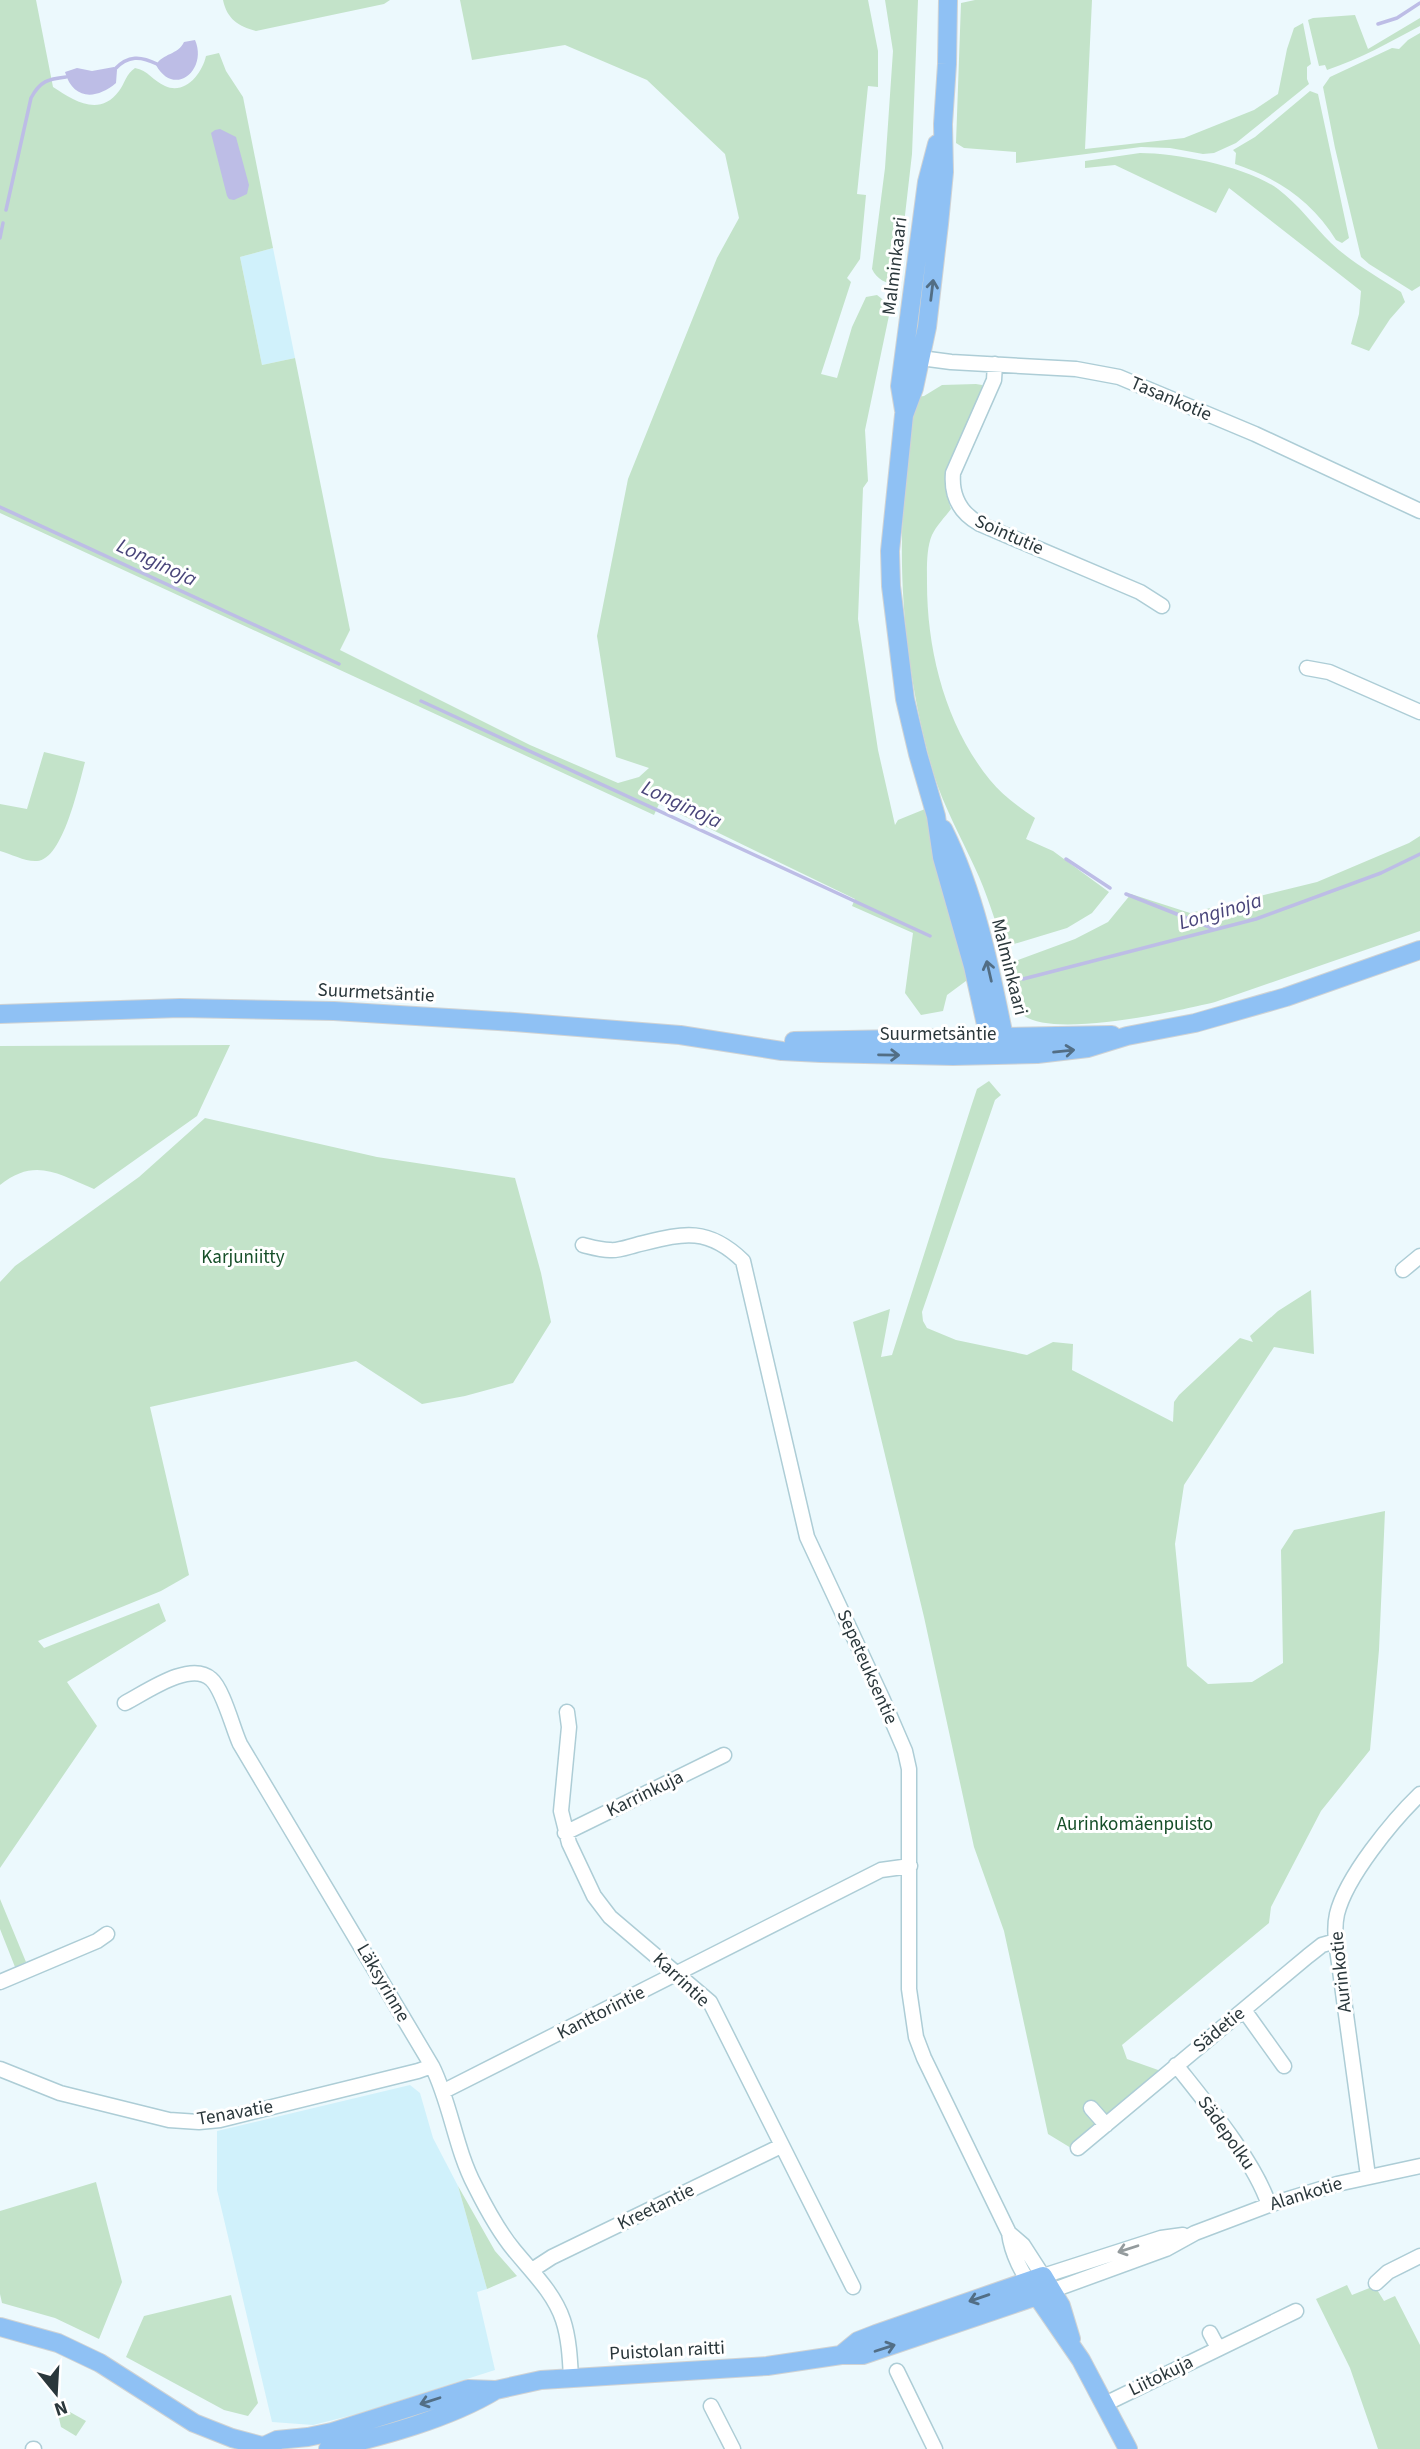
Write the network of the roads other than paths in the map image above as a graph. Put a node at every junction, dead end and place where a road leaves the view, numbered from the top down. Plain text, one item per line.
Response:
1 (947, 0) edge
2 (913, 357) junction
3 (995, 364) junction
4 (1420, 510) edge
5 (1162, 607) dead end
6 (1307, 668) dead end
7 (1420, 712) edge
8 (1420, 950) edge
9 (0, 1014) edge
10 (1127, 1036) junction
11 (997, 1037) junction
12 (748, 1044) junction
13 (999, 1055) junction
14 (583, 1245) dead end
15 (1420, 1256) edge
16 (1403, 1270) dead end
17 (125, 1703) dead end
18 (567, 1712) dead end
19 (723, 1755) dead end
20 (1420, 1794) edge
21 (565, 1833) junction
22 (910, 1866) junction
23 (107, 1934) dead end
24 (1336, 1941) junction
25 (676, 1974) junction
26 (0, 1982) edge
27 (1244, 2010) junction
28 (1176, 2065) junction
29 (432, 2066) junction
30 (1284, 2066) dead end
31 (0, 2068) edge
32 (444, 2091) junction
33 (1091, 2108) dead end
34 (1106, 2124) junction
35 (781, 2146) junction
36 (1078, 2148) dead end
37 (1420, 2166) edge
38 (1368, 2176) junction
39 (1269, 2205) junction
40 (1420, 2256) edge
41 (532, 2270) junction
42 (1376, 2283) dead end
43 (1040, 2286) junction
44 (853, 2287) dead end
45 (1296, 2311) dead end
46 (0, 2327) edge
47 (1210, 2333) dead end
48 (1218, 2348) junction
49 (897, 2371) dead end
50 (571, 2378) junction
51 (1105, 2404) junction
52 (711, 2406) dead end
53 (336, 2444) edge
54 (269, 2447) edge
55 (733, 2449) edge
56 (934, 2449) edge
57 (1128, 2449) edge

1 - 2 main road, Malminkaari
2 - 3 street, Tasankotie
2 - 11 main road, Malminkaari
3 - 4 street, Tasankotie
3 - 5 street, Sointutie
6 - 7 street
8 - 10 main road, Suurmetsäntie
9 - 12 main road, Suurmetsäntie
10 - 11 main road, Suurmetsäntie
13 -> 10 main road, Suurmetsäntie
11 - 12 main road, Suurmetsäntie
11 - 13 main road, Malminkaari
12 -> 13 main road, Suurmetsäntie
14 - 22 street, Sepeteuksentie
15 - 16 street
17 - 29 street, Läksyrinne
18 - 21 street, Karrintie
19 - 21 street, Karrinkuja
20 - 24 street, Aurinkotie
21 - 25 street, Karrintie
22 - 25 street, Kanttorintie
22 - 43 street, Sepeteuksentie
23 - 26 street
24 - 27 street, Sädetie
24 - 38 street, Aurinkotie
25 - 32 street, Kanttorintie
25 - 35 street, Karrintie
27 - 28 street, Sädetie
27 - 30 street
28 - 34 street, Sädetie
28 - 39 street, Sädepolku
29 - 31 street, Tenavatie
29 - 32 street, Läksyrinne
32 - 41 street, Läksyrinne
33 - 34 street
34 - 36 street, Sädetie
35 - 41 street, Kreetantie
35 - 44 street, Karrintie
37 - 38 street, Alankotie
38 - 39 street, Alankotie
39 - 43 street, Alankotie
40 - 42 street
41 - 50 street, Läksyrinne
43 - 50 main road, Puistolan raitti
43 - 51 main road
45 - 48 street, Liitokuja
46 - 54 main road, Puistolan raitti
47 - 48 street, Liitokuja
48 - 51 street, Liitokuja
49 - 56 street
50 - 53 main road, Puistolan raitti
51 - 57 main road
52 - 55 street
53 - 54 main road, Puistolan raitti

